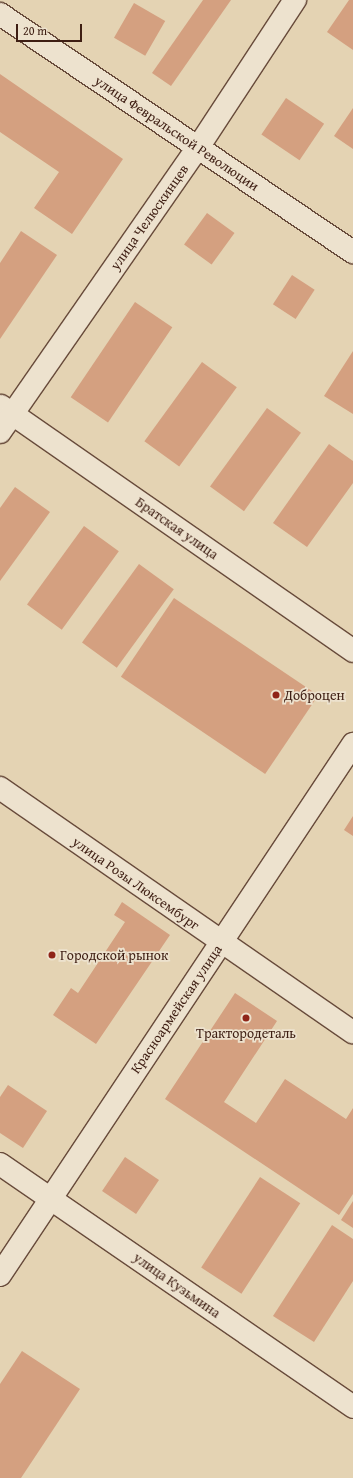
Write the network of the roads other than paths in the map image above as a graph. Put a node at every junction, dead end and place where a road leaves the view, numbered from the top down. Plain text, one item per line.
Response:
1 (294, 0) edge
2 (0, 14) edge
3 (199, 146) junction
4 (353, 252) edge
5 (6, 410) edge
6 (0, 432) edge
7 (353, 651) edge
8 (353, 744) edge
9 (0, 788) edge
10 (221, 943) junction
11 (353, 1032) edge
12 (0, 1164) edge
13 (51, 1198) junction
14 (0, 1275) edge
15 (353, 1407) edge

1 - 3 street, улица Челюскинцев
2 - 3 street, улица Февральской Революции
3 - 4 street, улица Февральской Революции
3 - 5 street, улица Челюскинцев
5 - 6 street, улица Челюскинцев
5 - 7 street, Братская улица
8 - 10 street, Красноармейская улица
9 - 10 street, улица Розы Люксембург
10 - 11 street, улица Розы Люксембург
10 - 13 street, Красноармейская улица
12 - 13 street, улица Кузьмина
13 - 14 street, Красноармейская улица
13 - 15 street, улица Кузьмина

